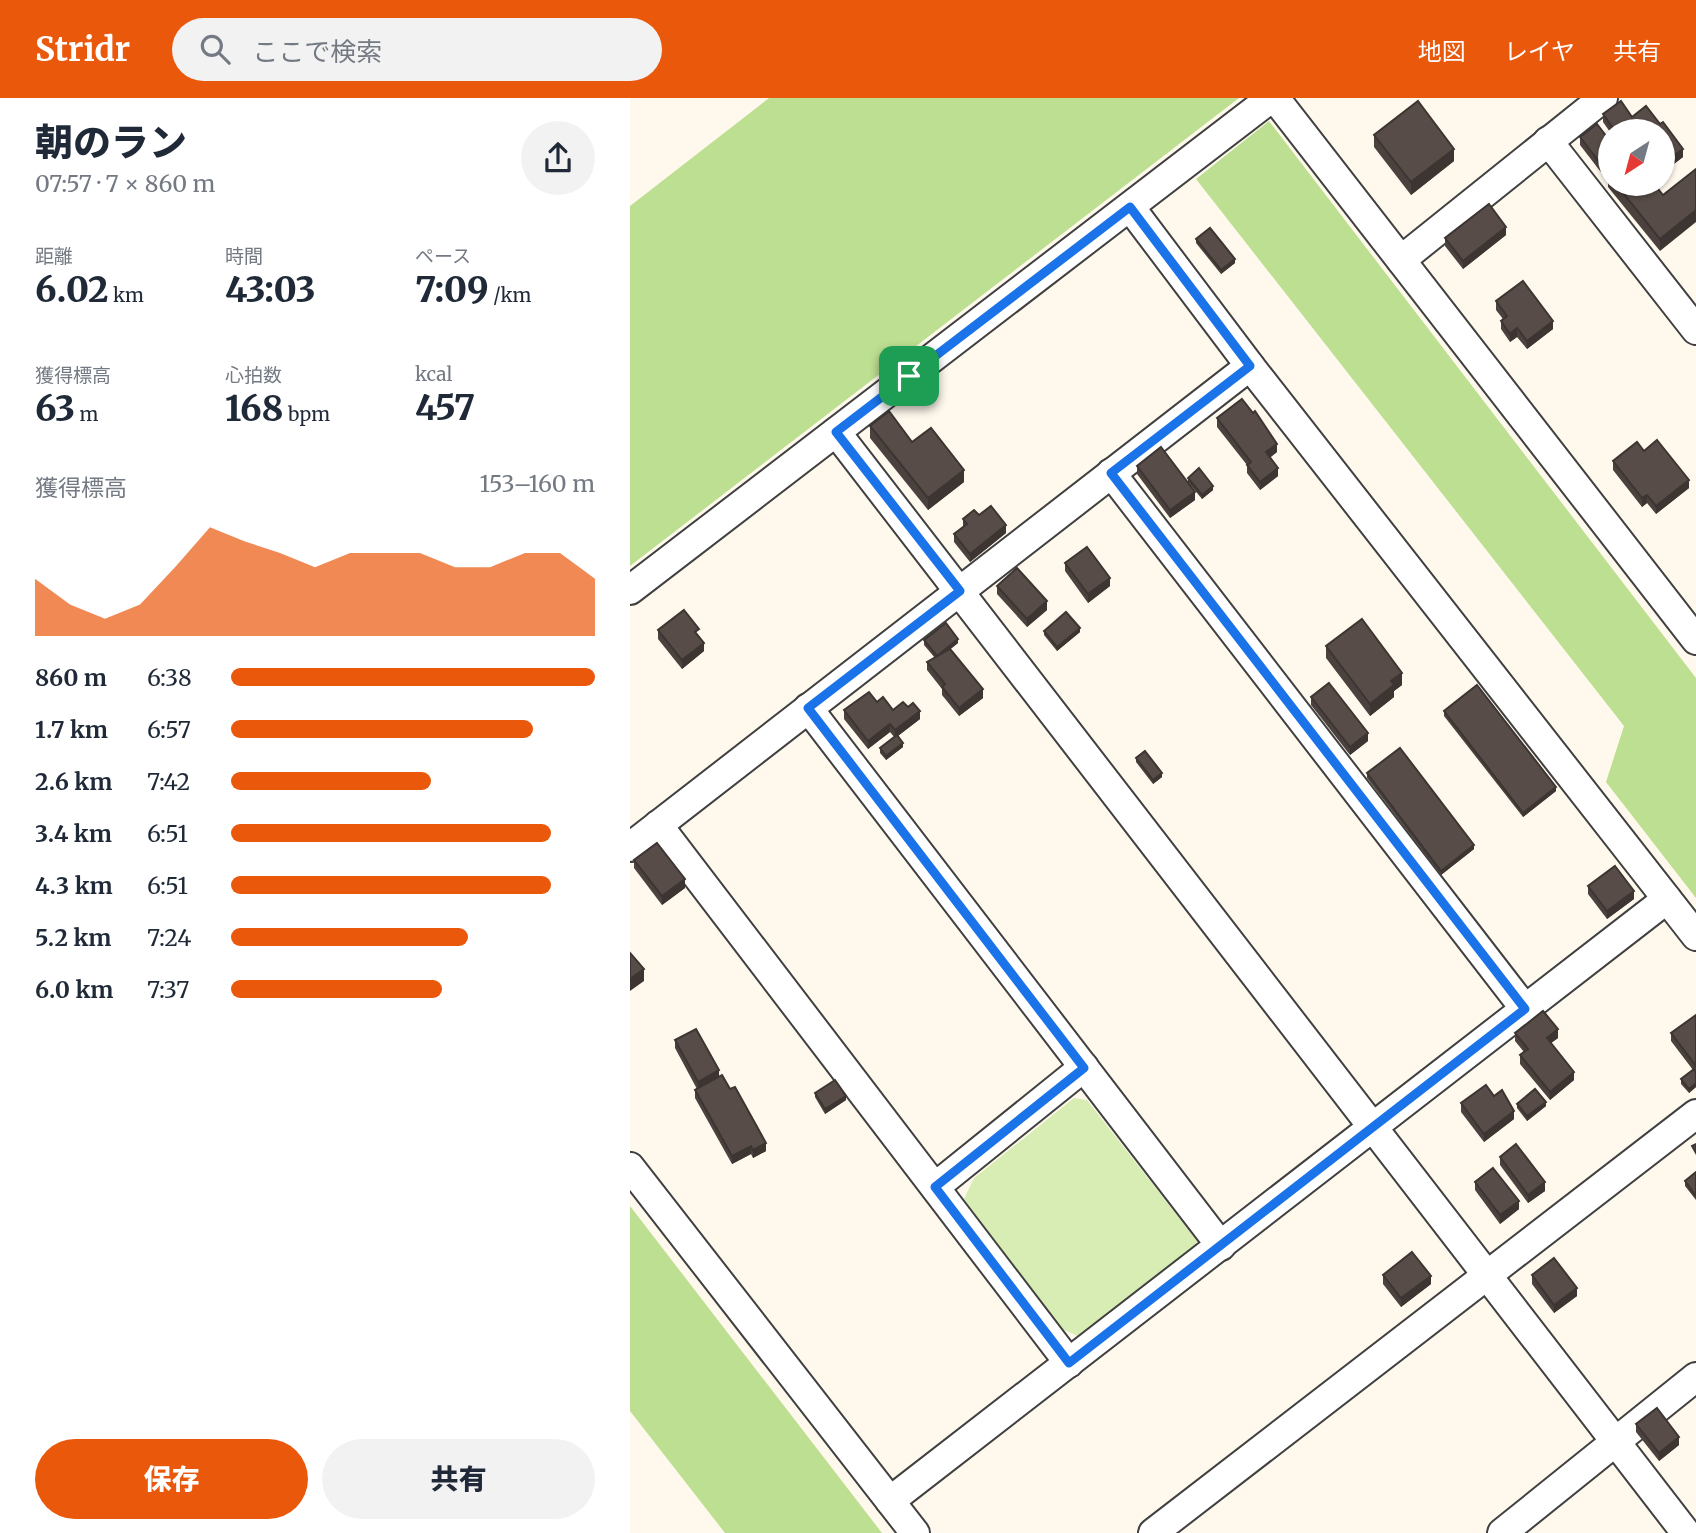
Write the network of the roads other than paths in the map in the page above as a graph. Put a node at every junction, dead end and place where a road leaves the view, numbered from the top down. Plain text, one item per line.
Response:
1 (1273, 98) edge
2 (1603, 98) edge
3 (1548, 141) junction
4 (1130, 207) junction
5 (1401, 260) junction
6 (1696, 330) edge
7 (1250, 366) junction
8 (836, 432) junction
9 (1111, 473) junction
10 (630, 590) edge
11 (960, 591) junction
12 (1696, 640) edge
13 (808, 708) junction
14 (658, 825) junction
15 (630, 847) edge
16 (1667, 899) junction
17 (1696, 936) edge
18 (1525, 1009) junction
19 (1084, 1068) junction
20 (1696, 1114) edge
21 (1373, 1129) junction
22 (630, 1167) edge
23 (935, 1187) junction
24 (1222, 1245) junction
25 (1486, 1276) junction
26 (1069, 1363) junction
27 (1696, 1377) edge
28 (1616, 1443) junction
29 (890, 1501) junction
30 (915, 1533) edge
31 (1153, 1533) edge
32 (1502, 1533) edge
33 (1686, 1533) edge

1 - 4 street
1 - 5 street
2 - 3 street
3 - 5 street
3 - 6 street
4 - 7 street
4 - 8 street
5 - 12 street
7 - 9 street
7 - 16 street
8 - 10 street
8 - 11 street
9 - 11 street
9 - 18 street
11 - 13 street
11 - 21 street
13 - 14 street
13 - 19 street
14 - 15 street
14 - 23 street
16 - 17 street
16 - 18 street
18 - 21 street
19 - 23 street
19 - 24 street
20 - 25 street
21 - 24 street
21 - 25 street
22 - 29 street
23 - 26 street
24 - 26 street
25 - 28 street
25 - 31 street
26 - 29 street
27 - 28 street
28 - 32 street
28 - 33 street
29 - 30 street

